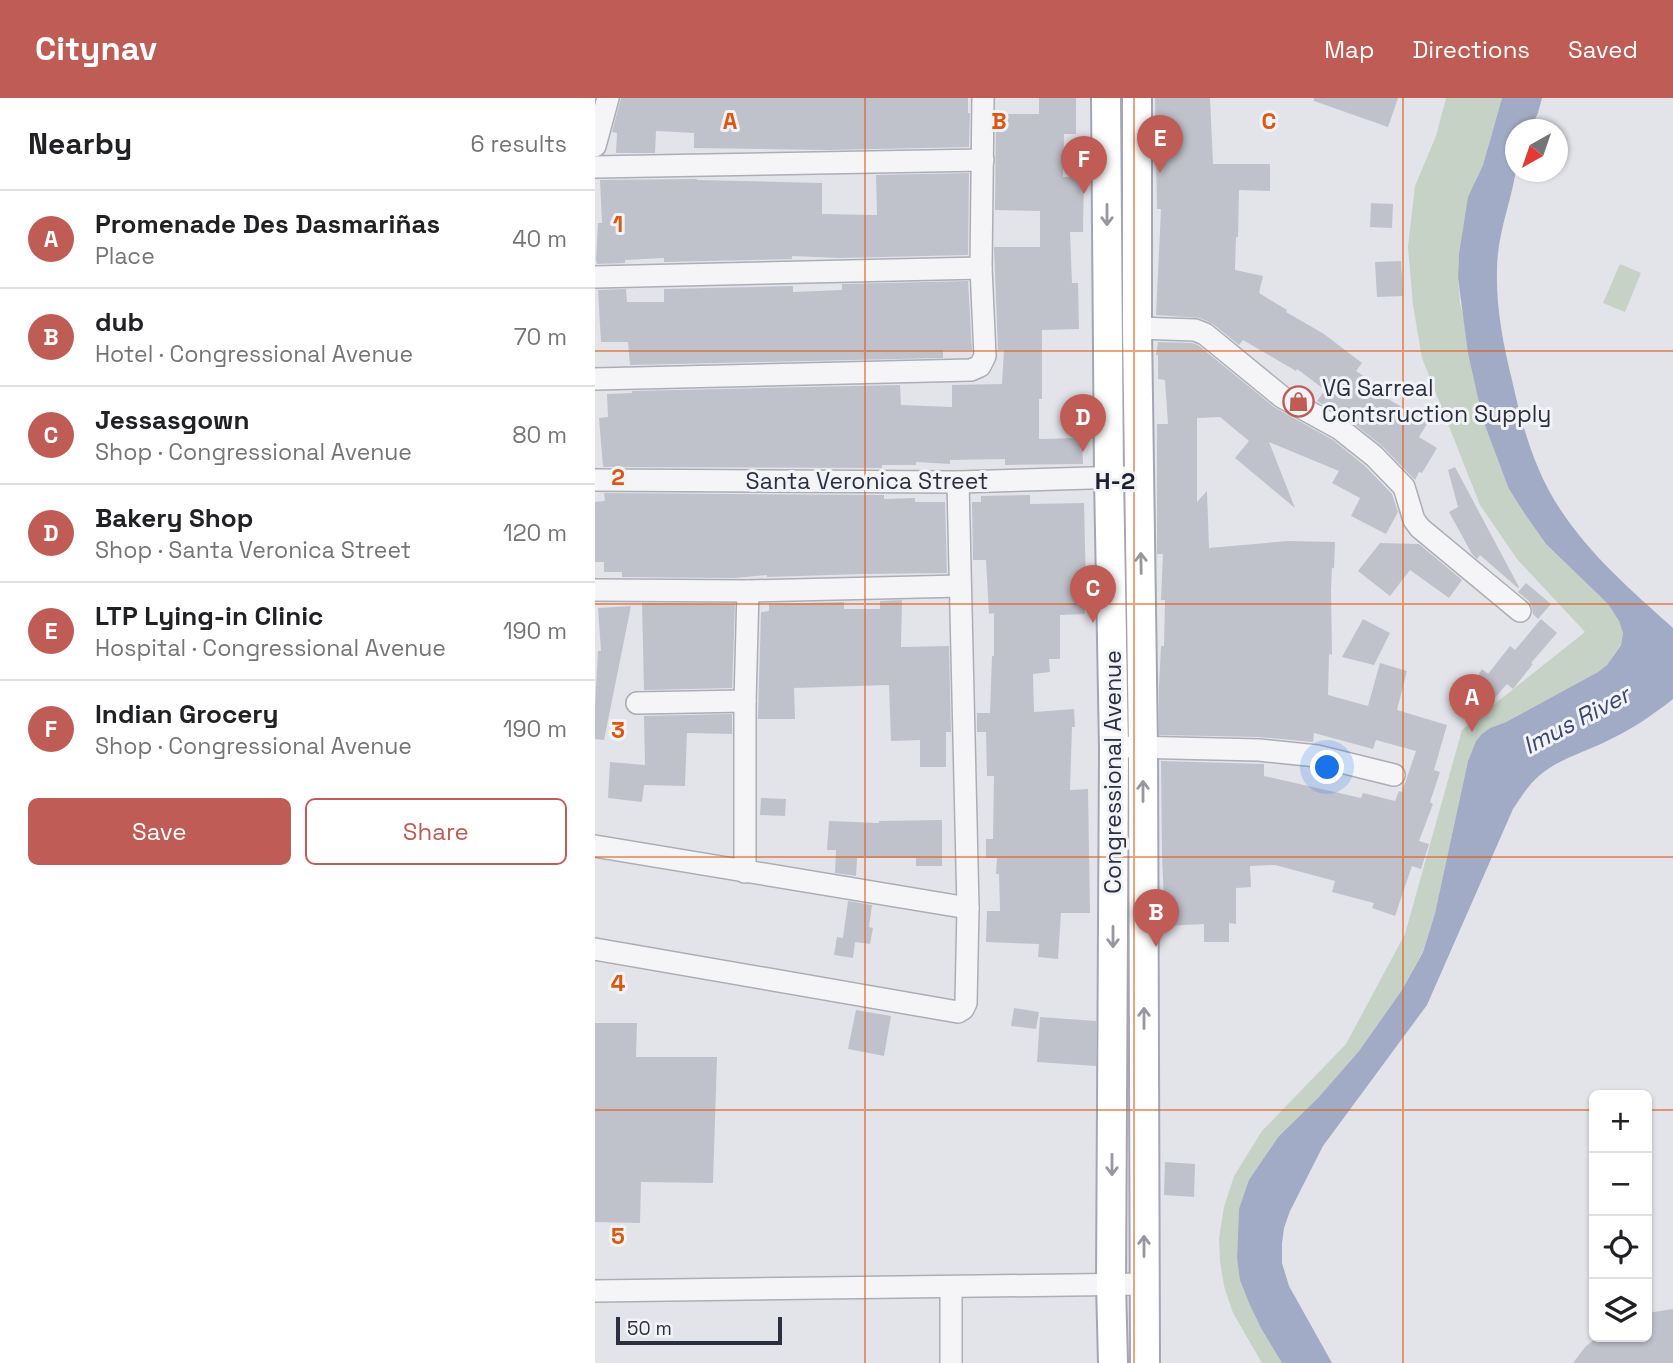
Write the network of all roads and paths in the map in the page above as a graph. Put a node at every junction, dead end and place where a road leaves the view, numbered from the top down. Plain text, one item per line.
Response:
1 (608, 98) edge
2 (983, 98) edge
3 (1106, 98) edge
4 (1137, 98) edge
5 (595, 146) edge
6 (983, 160) junction
7 (595, 167) edge
8 (981, 268) junction
9 (595, 277) edge
10 (1137, 328) junction
11 (595, 379) edge
12 (1109, 477) junction
13 (1140, 477) junction
14 (595, 480) edge
15 (958, 482) junction
16 (960, 586) junction
17 (595, 590) edge
18 (748, 591) junction
19 (1520, 611) dead end
20 (745, 701) junction
21 (637, 703) dead end
22 (1143, 747) junction
23 (1114, 748) junction
24 (1394, 775) dead end
25 (595, 846) edge
26 (745, 872) junction
27 (968, 908) junction
28 (595, 949) edge
29 (1111, 1284) junction
30 (1144, 1284) junction
31 (951, 1287) junction
32 (595, 1291) edge
33 (951, 1363) edge
34 (1113, 1363) edge
35 (1145, 1363) edge

1 - 5 street
2 - 6 street
3 -> 12 main road, Congressional Avenue
4 - 10 main road, Congressional Avenue
6 - 7 street
6 - 8 street
8 - 9 street
8 - 11 street
10 - 13 main road, Congressional Avenue
10 - 19 street
12 - 13 street, Santa Veronica Street
12 - 15 street, Santa Veronica Street
12 - 23 main road, Congressional Avenue
22 -> 13 main road, Congressional Avenue
14 - 15 street, Santa Veronica Street
15 - 16 street
16 - 18 street
16 - 27 street
17 - 18 street
18 - 20 street
20 - 21 street
20 - 26 street
22 - 23 street
22 - 24 street
30 -> 22 main road, Congressional Avenue
23 -> 29 main road, Congressional Avenue
25 - 26 street
26 - 27 street
27 - 28 street
29 - 30 street
29 - 31 street
29 - 34 main road, Congressional Avenue
30 - 35 main road, Congressional Avenue
31 - 32 street
31 - 33 street

